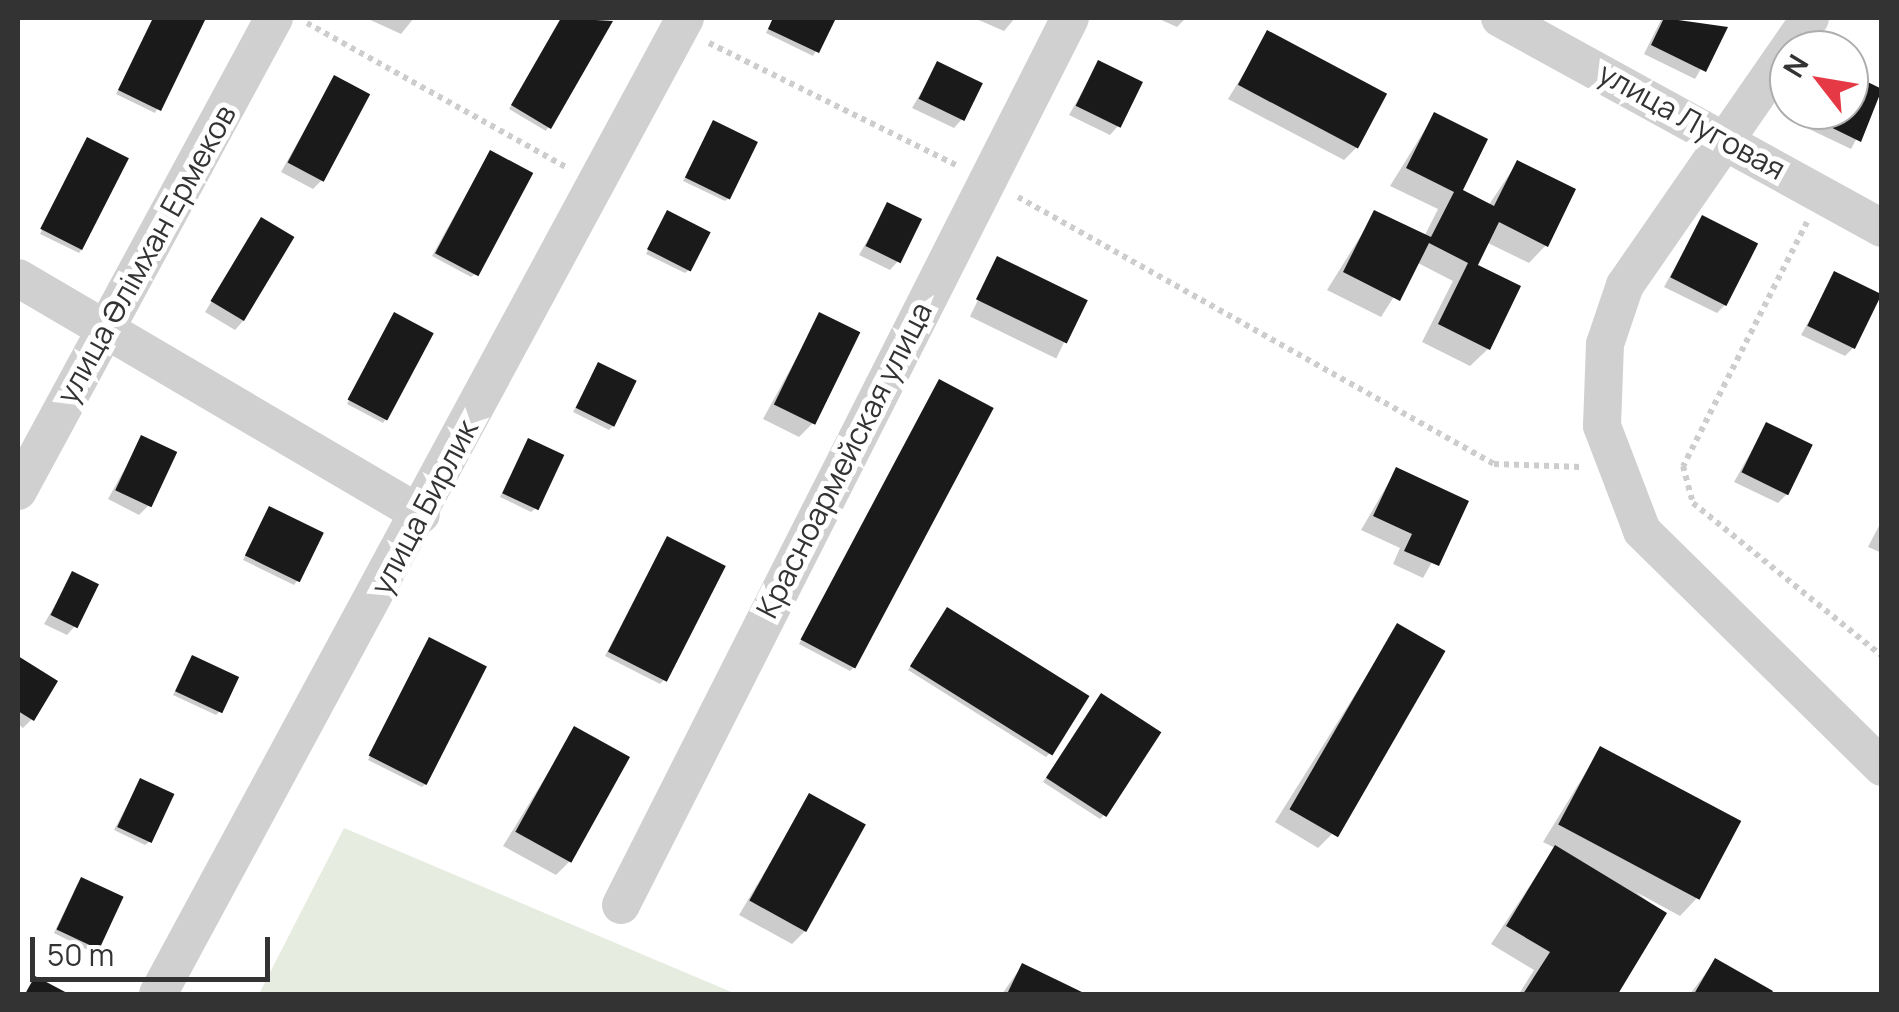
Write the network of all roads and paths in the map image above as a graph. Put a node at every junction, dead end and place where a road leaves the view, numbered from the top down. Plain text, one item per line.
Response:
1 (274, 18) edge
2 (297, 18) edge
3 (1070, 18) edge
4 (1500, 18) edge
5 (1810, 18) edge
6 (682, 23) edge
7 (1726, 137) junction
8 (985, 179) junction
9 (596, 184) junction
10 (1822, 193) junction
11 (1882, 228) edge
12 (18, 278) edge
13 (104, 330) junction
14 (1613, 468) junction
15 (18, 490) edge
16 (420, 514) junction
17 (1882, 656) edge
18 (1882, 766) edge
19 (621, 904) dead end
20 (158, 994) edge

1 - 13 street, улица Әлімхан Ермеков
2 - 9 path
3 - 8 street, Красноармейская улица
4 - 7 street, улица Луговая
5 - 7 street
6 - 8 path
6 - 9 street, улица Бирлик
7 - 10 street, улица Луговая
7 - 14 street
8 - 14 path
8 - 19 street, Красноармейская улица
9 - 16 street, улица Бирлик
10 - 11 street, улица Луговая
10 - 17 path
12 - 13 street
13 - 15 street, улица Әлімхан Ермеков
13 - 16 street
14 - 18 street
16 - 20 street, улица Бирлик

